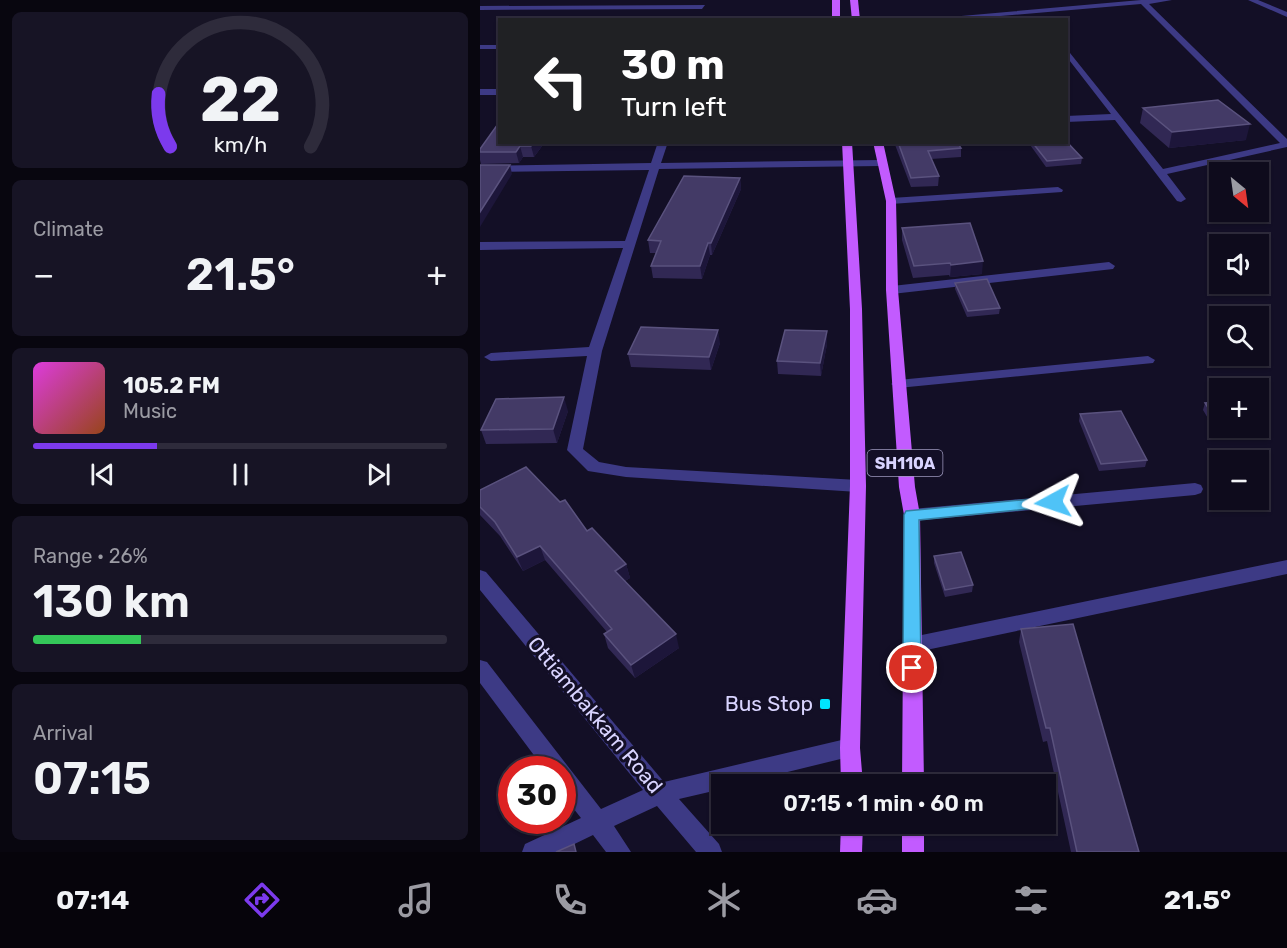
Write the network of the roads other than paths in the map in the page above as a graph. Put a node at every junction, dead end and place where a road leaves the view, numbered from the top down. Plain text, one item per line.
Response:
1 (836, 0) edge
2 (854, 0) edge
3 (1168, 0) edge
4 (1252, 0) edge
5 (1143, 2) junction
6 (702, 7) edge
7 (480, 8) edge
8 (1036, 10) junction
9 (1287, 15) edge
10 (836, 18) edge
11 (856, 18) edge
12 (942, 18) edge
13 (1042, 18) edge
14 (498, 47) edge
15 (480, 48) edge
16 (1068, 53) edge
17 (480, 92) edge
18 (498, 92) edge
19 (1116, 117) junction
20 (1068, 119) edge
21 (662, 144) edge
22 (847, 144) edge
23 (878, 144) edge
24 (1287, 144) edge
25 (847, 164) junction
26 (881, 164) junction
27 (656, 166) junction
28 (480, 169) edge
29 (1161, 172) junction
30 (1058, 190) dead end
31 (1181, 199) dead end
32 (891, 201) junction
33 (631, 244) junction
34 (480, 246) edge
35 (1108, 266) dead end
36 (892, 290) junction
37 (595, 351) junction
38 (491, 357) dead end
39 (1148, 360) dead end
40 (898, 384) junction
41 (858, 486) junction
42 (1195, 489) dead end
43 (912, 515) junction
44 (1287, 567) edge
45 (480, 577) edge
46 (912, 645) junction
47 (480, 668) edge
48 (850, 748) junction
49 (547, 756) edge
50 (851, 774) edge
51 (913, 774) edge
52 (660, 793) junction
53 (576, 794) edge
54 (598, 823) junction
55 (852, 834) edge
56 (913, 834) edge
57 (533, 852) edge
58 (621, 852) edge
59 (711, 852) edge
60 (851, 852) edge
61 (913, 852) edge

1 - 10 main road
2 - 11 main road
3 - 5 street
4 - 9 street
5 - 8 street
5 - 24 street
6 - 7 street
8 - 12 street
8 - 13 street
14 - 15 street
16 - 19 street
17 - 18 street
19 - 20 street
19 - 29 street
21 - 27 street
22 - 25 main road, SH110A
23 - 26 main road, SH110A
24 - 29 street
25 - 26 street
25 - 27 street
25 - 41 main road, SH110A
26 - 32 main road, SH110A
27 - 28 street
27 - 33 street
29 - 31 street
30 - 32 street
32 - 36 main road, SH110A
33 - 34 street
33 - 37 street
35 - 36 street
36 - 40 main road, SH110A
37 - 38 street
37 - 41 street
39 - 40 street
40 - 43 main road, SH110A
41 - 48 main road, SH110A
42 - 43 street
43 - 46 main road, SH110A
44 - 46 street
45 - 52 street, Ottiambakkam Road
46 - 51 main road, SH110A
47 - 49 street
48 - 50 main road, SH110A
48 - 52 street
52 - 54 street
52 - 59 street, Ottiambakkam Road
53 - 54 street
54 - 57 street
54 - 58 street
55 - 60 main road
56 - 61 main road

